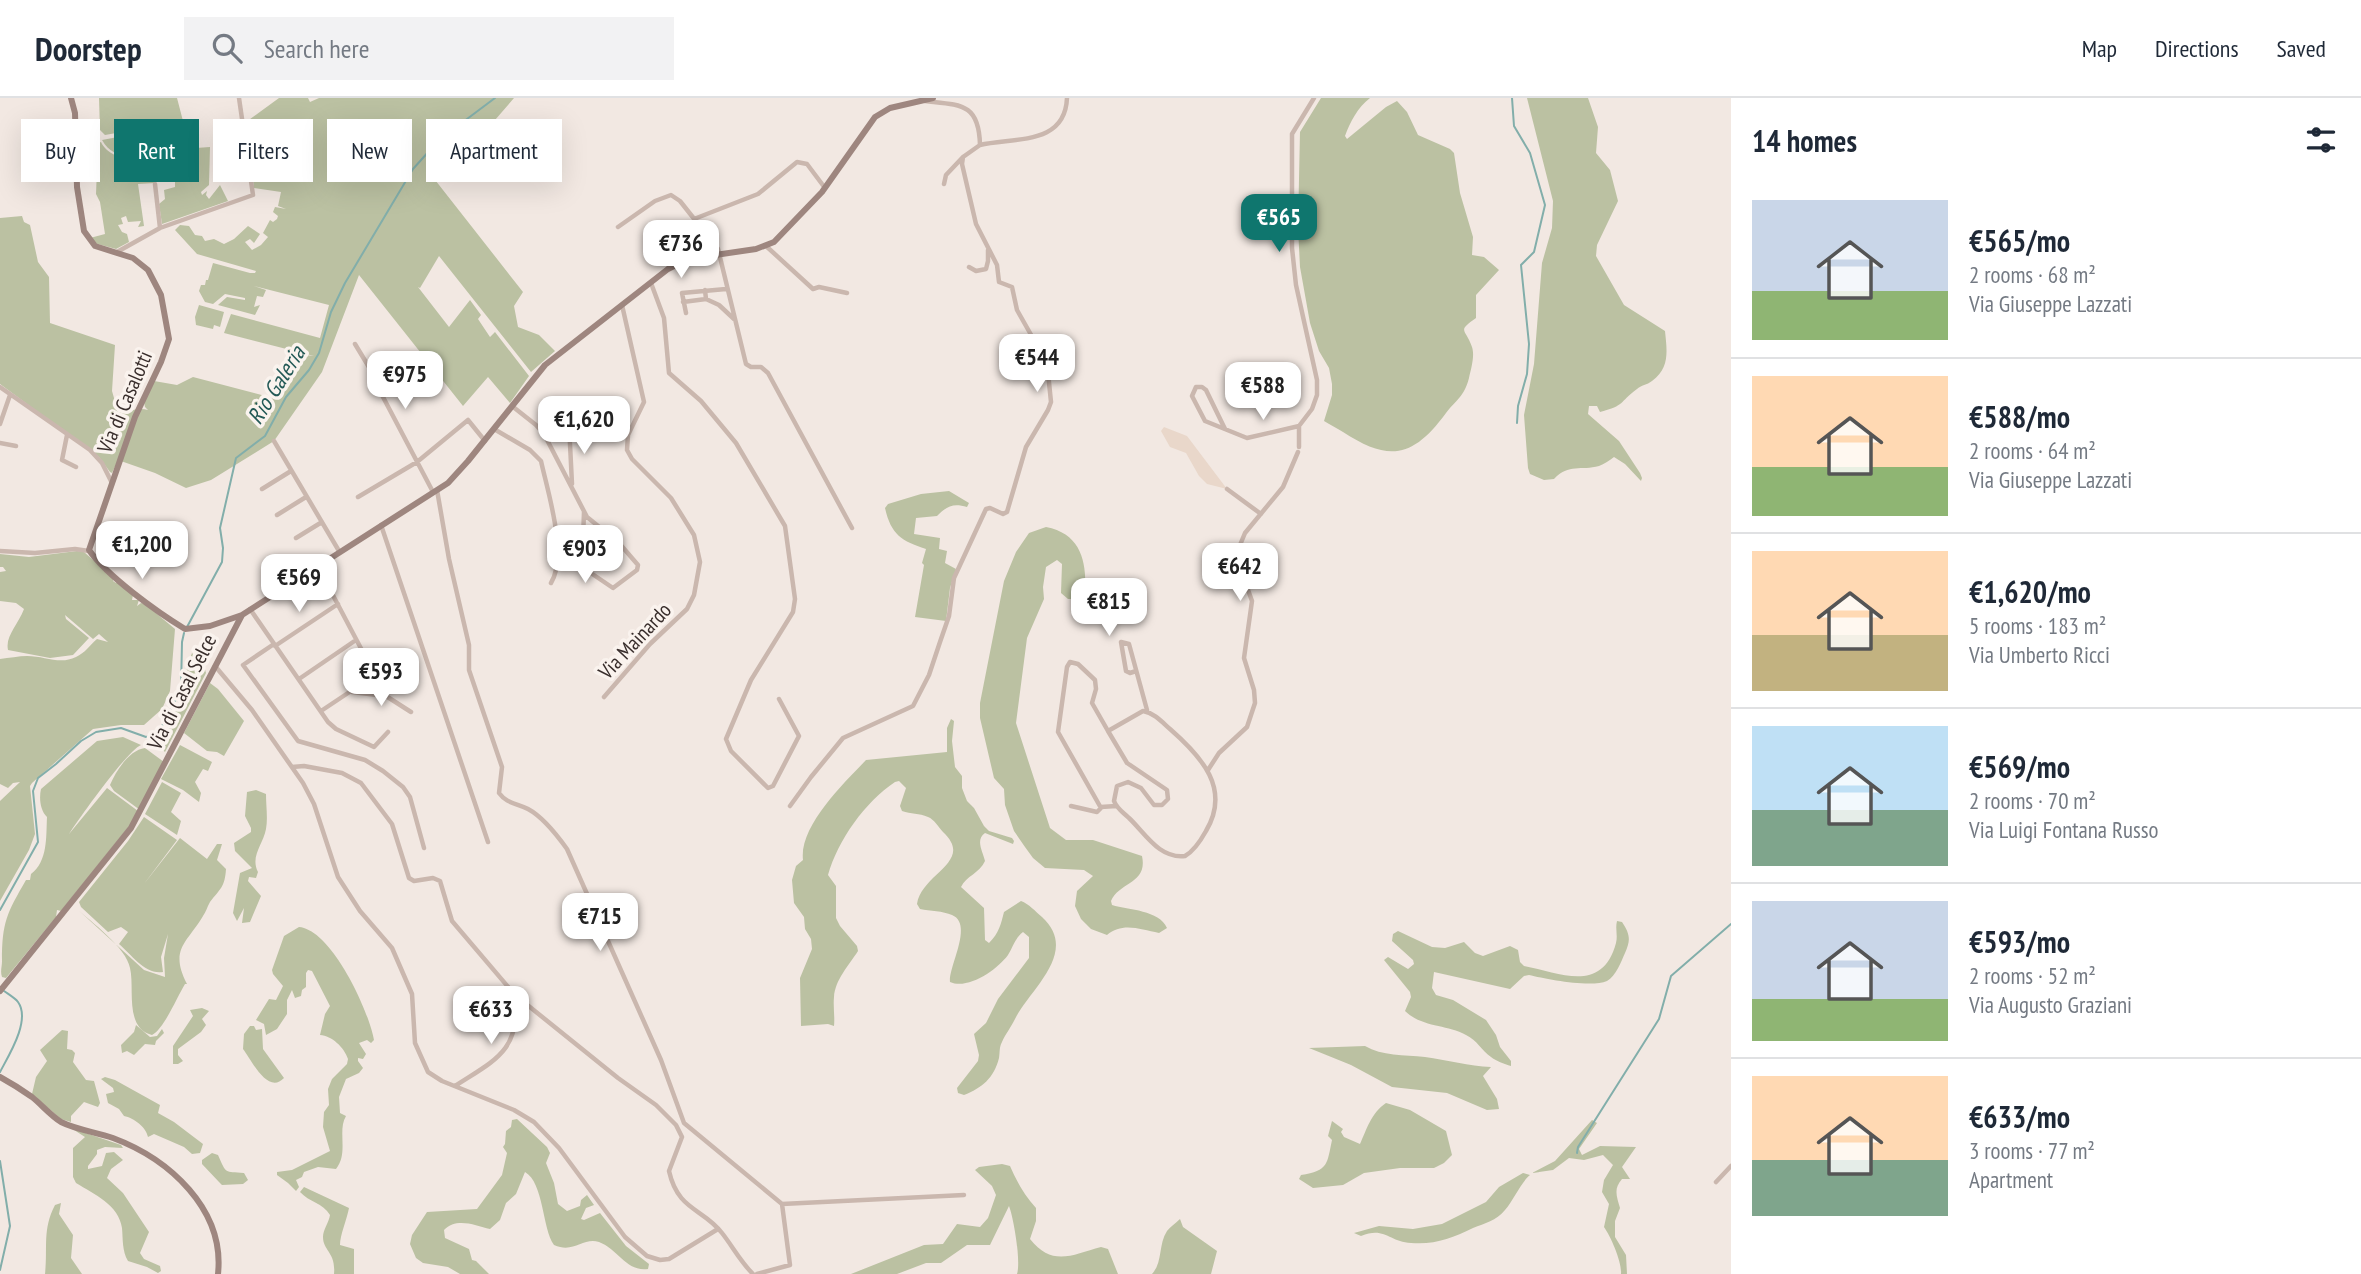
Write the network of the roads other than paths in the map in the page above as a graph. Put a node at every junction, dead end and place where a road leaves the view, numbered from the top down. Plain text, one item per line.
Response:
1 (71, 98) edge
2 (239, 98) edge
3 (933, 98) edge
4 (1067, 98) edge
5 (1314, 98) edge
6 (920, 101) junction
7 (980, 145) junction
8 (963, 156) junction
9 (155, 184) dead end
10 (944, 184) dead end
11 (825, 188) junction
12 (694, 219) junction
13 (618, 227) dead end
14 (160, 228) junction
15 (988, 245) junction
16 (766, 246) junction
17 (117, 252) junction
18 (719, 254) junction
19 (969, 267) dead end
20 (650, 282) junction
21 (726, 289) junction
22 (705, 290) junction
23 (847, 293) dead end
24 (706, 299) junction
25 (683, 302) junction
26 (622, 304) junction
27 (686, 313) dead end
28 (734, 320) junction
29 (355, 344) dead end
30 (0, 387) edge
31 (10, 394) junction
32 (511, 405) junction
33 (0, 424) edge
34 (569, 424) dead end
35 (1299, 426) junction
36 (494, 429) junction
37 (1225, 429) junction
38 (67, 435) junction
39 (485, 440) junction
40 (274, 441) dead end
41 (0, 443) edge
42 (16, 446) dead end
43 (417, 462) junction
44 (76, 467) dead end
45 (291, 471) junction
46 (111, 481) junction
47 (262, 489) dead end
48 (572, 489) junction
49 (1227, 489) dead end
50 (435, 491) junction
51 (306, 496) junction
52 (358, 497) dead end
53 (584, 513) junction
54 (1261, 514) junction
55 (277, 515) dead end
56 (322, 522) junction
57 (381, 524) junction
58 (852, 528) dead end
59 (296, 538) dead end
60 (0, 551) edge
61 (90, 551) junction
62 (339, 551) junction
63 (317, 565) junction
64 (551, 583) dead end
65 (338, 604) junction
66 (249, 608) junction
67 (242, 615) junction
68 (356, 640) junction
69 (275, 645) junction
70 (214, 666) junction
71 (1136, 671) junction
72 (299, 679) junction
73 (351, 692) junction
74 (604, 697) dead end
75 (779, 699) dead end
76 (321, 711) junction
77 (1147, 711) junction
78 (411, 712) dead end
79 (1108, 731) junction
80 (388, 732) dead end
81 (292, 767) junction
82 (1208, 770) junction
83 (790, 806) dead end
84 (1071, 806) dead end
85 (1115, 806) junction
86 (1101, 807) junction
87 (488, 842) dead end
88 (424, 848) dead end
89 (0, 991) edge
90 (515, 995) junction
91 (1, 1077) edge
92 (455, 1086) junction
93 (684, 1123) junction
94 (677, 1126) junction
95 (1731, 1166) edge
96 (1716, 1182) dead end
97 (964, 1195) dead end
98 (782, 1204) junction
99 (718, 1229) junction
100 (218, 1274) edge
101 (755, 1274) edge

1 - 17 main road, Via di Casalotti
2 - 14 street
3 - 6 main road
4 - 7 street
5 - 35 street
6 - 7 street
6 - 11 main road
7 - 8 street
8 - 10 street
8 - 15 street
9 - 14 street
11 - 12 street
11 - 16 main road
12 - 13 street
12 - 18 street
14 - 17 street
15 - 19 street
15 - 83 street
16 - 18 main road, Via di Casal Selce
16 - 23 street
17 - 46 main road, Via di Casalotti
18 - 20 main road, Via di Casal Selce
18 - 21 street
20 - 26 main road, Via di Casal Selce
20 - 75 street
21 - 22 street
21 - 28 street
22 - 24 street
22 - 25 street
24 - 25 street
24 - 28 street
25 - 27 street
26 - 32 main road, Via di Casal Selce
26 - 74 street, Via Mainardo
28 - 58 street
29 - 43 street
30 - 31 street
31 - 33 street
31 - 38 street
32 - 36 main road, Via di Casal Selce
32 - 48 street
34 - 48 street
35 - 37 street
35 - 54 street
36 - 39 main road, Via di Casal Selce
36 - 64 street
37 - 37 street
38 - 44 street
38 - 46 street
39 - 43 street
39 - 50 main road, Via di Casal Selce
40 - 45 street
41 - 42 street
43 - 50 street
43 - 52 street
45 - 47 street
45 - 51 street
46 - 61 main road, Via di Casalotti
48 - 53 street
49 - 54 street
50 - 57 main road, Via di Casal Selce
50 - 93 street
51 - 55 street
51 - 56 street
53 - 53 street
54 - 82 street
56 - 59 street
56 - 62 street
57 - 62 main road, Via di Casal Selce
57 - 87 street
60 - 61 street
61 - 67 main road
62 - 63 main road, Via di Casal Selce
63 - 65 street
63 - 66 main road, Via di Casal Selce
65 - 68 street
65 - 69 street
66 - 67 main road, Via di Casal Selce
66 - 69 street
67 - 70 main road, Via di Casal Selce
68 - 72 street
68 - 73 street
69 - 72 street
69 - 88 street
70 - 81 street
70 - 89 main road, Via di Casal Selce
71 - 71 street
71 - 77 street
72 - 76 street
73 - 76 street
73 - 78 street
76 - 80 street
77 - 79 street
77 - 82 street
79 - 85 street
79 - 86 street
81 - 90 street
81 - 92 street
82 - 85 street
84 - 86 street
85 - 86 street
90 - 92 street
90 - 94 street
91 - 100 main road
92 - 99 street
93 - 94 street
93 - 98 street
94 - 99 street
95 - 96 street
97 - 98 street
98 - 101 street
99 - 101 street

